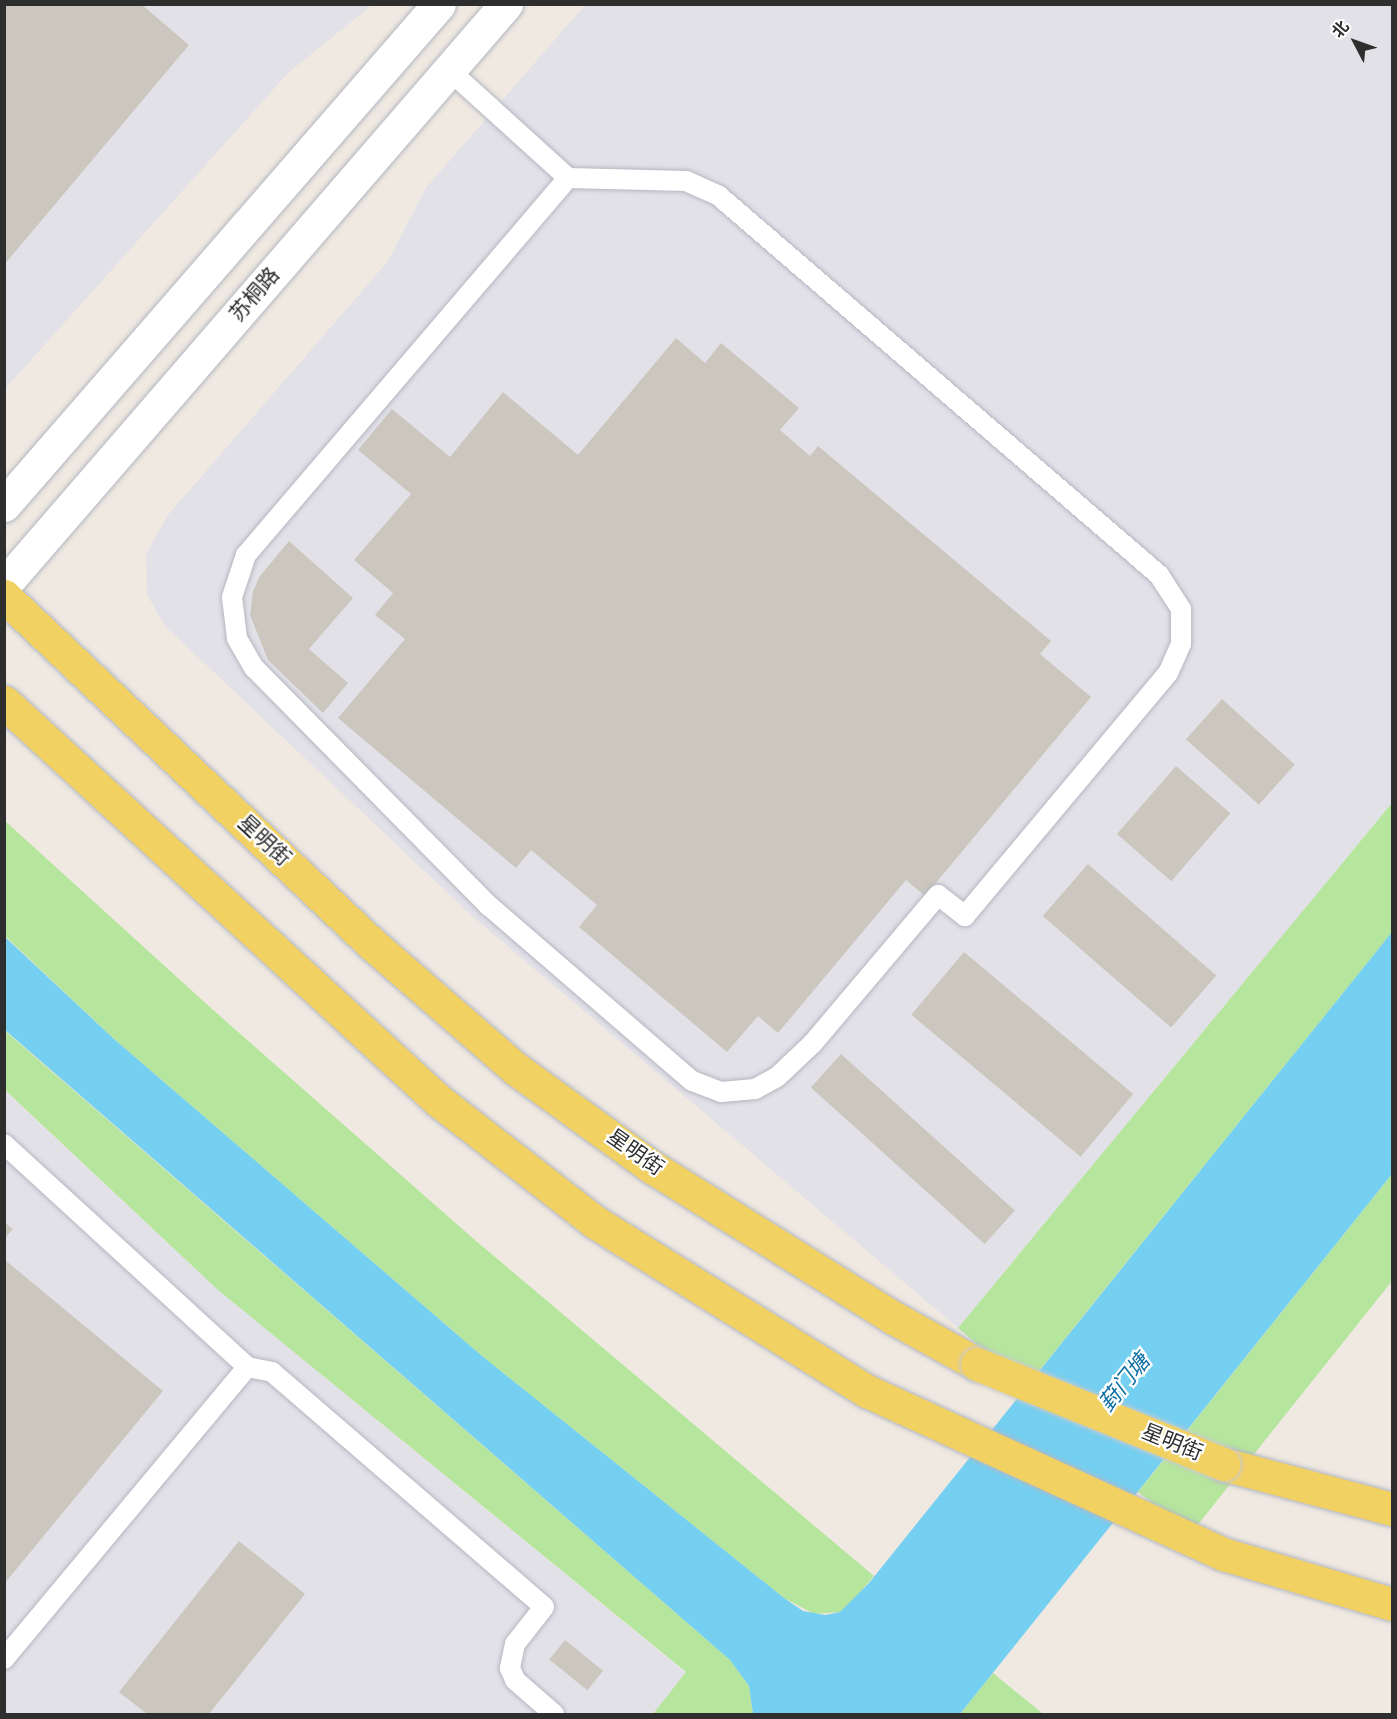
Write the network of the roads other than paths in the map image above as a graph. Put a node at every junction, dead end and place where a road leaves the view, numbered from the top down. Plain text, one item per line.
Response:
1 (439, 4) edge
2 (506, 4) edge
3 (449, 70) junction
4 (568, 178) junction
5 (4, 505) edge
6 (4, 585) edge
7 (4, 596) edge
8 (4, 702) edge
9 (4, 1143) edge
10 (247, 1367) junction
11 (1392, 1509) edge
12 (1392, 1604) edge
13 (4, 1659) edge
14 (554, 1714) edge

1 - 5 main road
2 - 3 main road, 苏桐路
3 - 4 lane
3 - 6 main road, 苏桐路
4 - 4 lane
7 - 11 main road, 星明街, bridge
8 - 12 main road
9 - 10 lane
10 - 13 lane
10 - 14 lane

